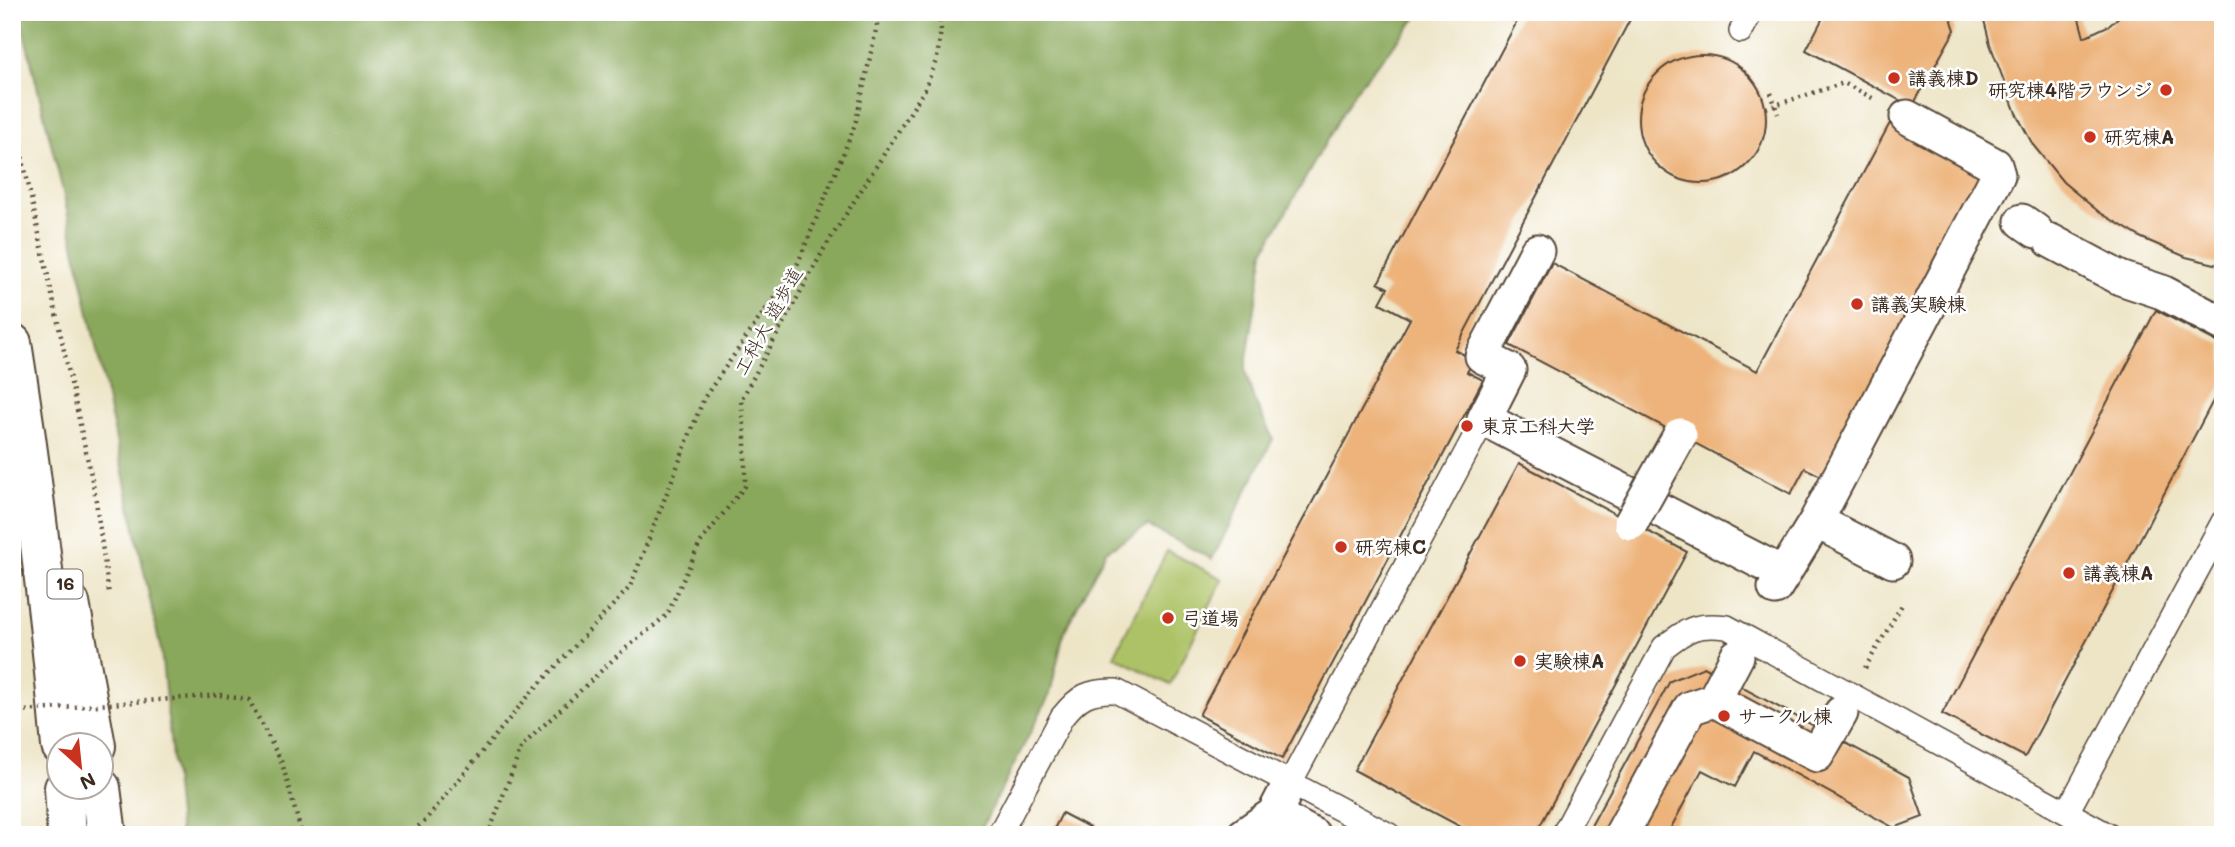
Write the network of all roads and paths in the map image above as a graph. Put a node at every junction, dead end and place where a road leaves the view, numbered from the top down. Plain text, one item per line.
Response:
1 (880, 12) edge
2 (939, 12) edge
3 (1844, 83) dead end
4 (1771, 93) dead end
5 (1774, 105) junction
6 (1766, 108) dead end
7 (12, 109) edge
8 (1778, 114) dead end
9 (1907, 117) dead end
10 (2020, 220) junction
11 (1537, 251) dead end
12 (2223, 324) edge
13 (12, 343) edge
14 (1484, 419) junction
15 (25, 424) junction
16 (1679, 435) dead end
17 (1816, 521) junction
18 (2223, 522) edge
19 (1630, 523) dead end
20 (1893, 561) dead end
21 (110, 601) dead end
22 (1902, 604) dead end
23 (1737, 656) dead end
24 (1861, 675) dead end
25 (123, 694) dead end
26 (1714, 700) junction
27 (125, 708) dead end
28 (12, 712) edge
29 (1841, 713) dead end
30 (60, 732) edge
31 (94, 732) edge
32 (1290, 782) junction
33 (65, 802) edge
34 (103, 802) edge
35 (2067, 812) junction
36 (1274, 814) junction
37 (1321, 831) edge
38 (67, 835) edge
39 (107, 835) edge
40 (302, 835) edge
41 (407, 835) edge
42 (488, 835) edge
43 (999, 835) edge
44 (1244, 835) edge
45 (1388, 835) edge
46 (1563, 835) edge
47 (1621, 835) edge
48 (2108, 835) edge

1 - 41 path
2 - 42 path, 工科大 遊歩道
3 - 5 path
4 - 5 path
5 - 6 path
5 - 8 path
7 - 21 path
9 - 10 street
10 - 12 street
10 - 17 street
11 - 14 street
13 - 15 highway, 16
14 - 17 street
14 - 32 lane
15 - 30 highway, 16
15 - 31 highway, 16
16 - 19 street, bridge
17 - 20 street
18 - 35 lane
22 - 24 path
23 - 26 street
25 - 27 path
26 - 29 street
26 - 47 street
28 - 40 path, bridge
32 - 36 street
32 - 43 lane
32 - 45 lane
33 - 38 highway
34 - 39 highway
35 - 46 lane
35 - 48 lane
36 - 37 street
36 - 44 street

